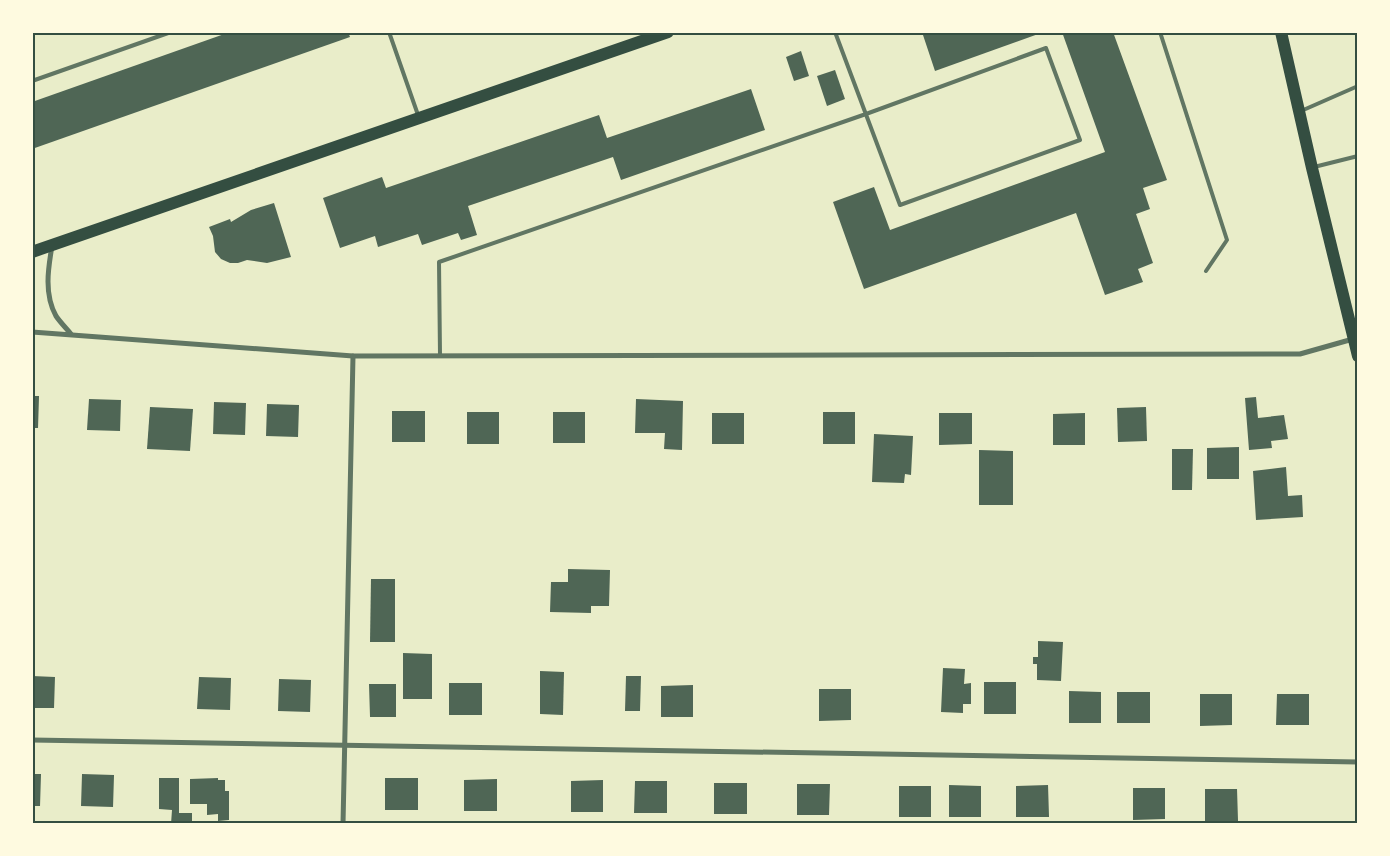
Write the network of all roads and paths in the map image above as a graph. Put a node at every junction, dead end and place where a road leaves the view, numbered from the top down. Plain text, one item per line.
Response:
1 (171, 32) edge
2 (389, 32) edge
3 (668, 32) edge
4 (835, 32) edge
5 (1160, 32) edge
6 (1281, 32) edge
7 (32, 81) edge
8 (1358, 86) edge
9 (1299, 111) junction
10 (866, 114) junction
11 (419, 118) junction
12 (1358, 156) edge
13 (1312, 168) junction
14 (52, 246) junction
15 (32, 252) edge
16 (1206, 272) dead end
17 (32, 332) edge
18 (71, 334) junction
19 (1354, 339) junction
20 (440, 355) junction
21 (353, 356) junction
22 (1358, 356) edge
23 (32, 740) edge
24 (344, 746) junction
25 (1358, 762) edge
26 (343, 824) edge

1 - 7 lane
2 - 11 lane
3 - 11 main road
4 - 10 lane
5 - 16 lane
6 - 9 main road
8 - 9 lane
9 - 13 main road
10 - 10 lane
10 - 20 lane
11 - 14 main road
12 - 13 lane
13 - 19 main road
14 - 15 main road
14 - 18 street
17 - 18 street
18 - 21 street
19 - 20 street
19 - 22 main road
20 - 21 street
21 - 24 street
23 - 24 street
24 - 25 street
24 - 26 street

